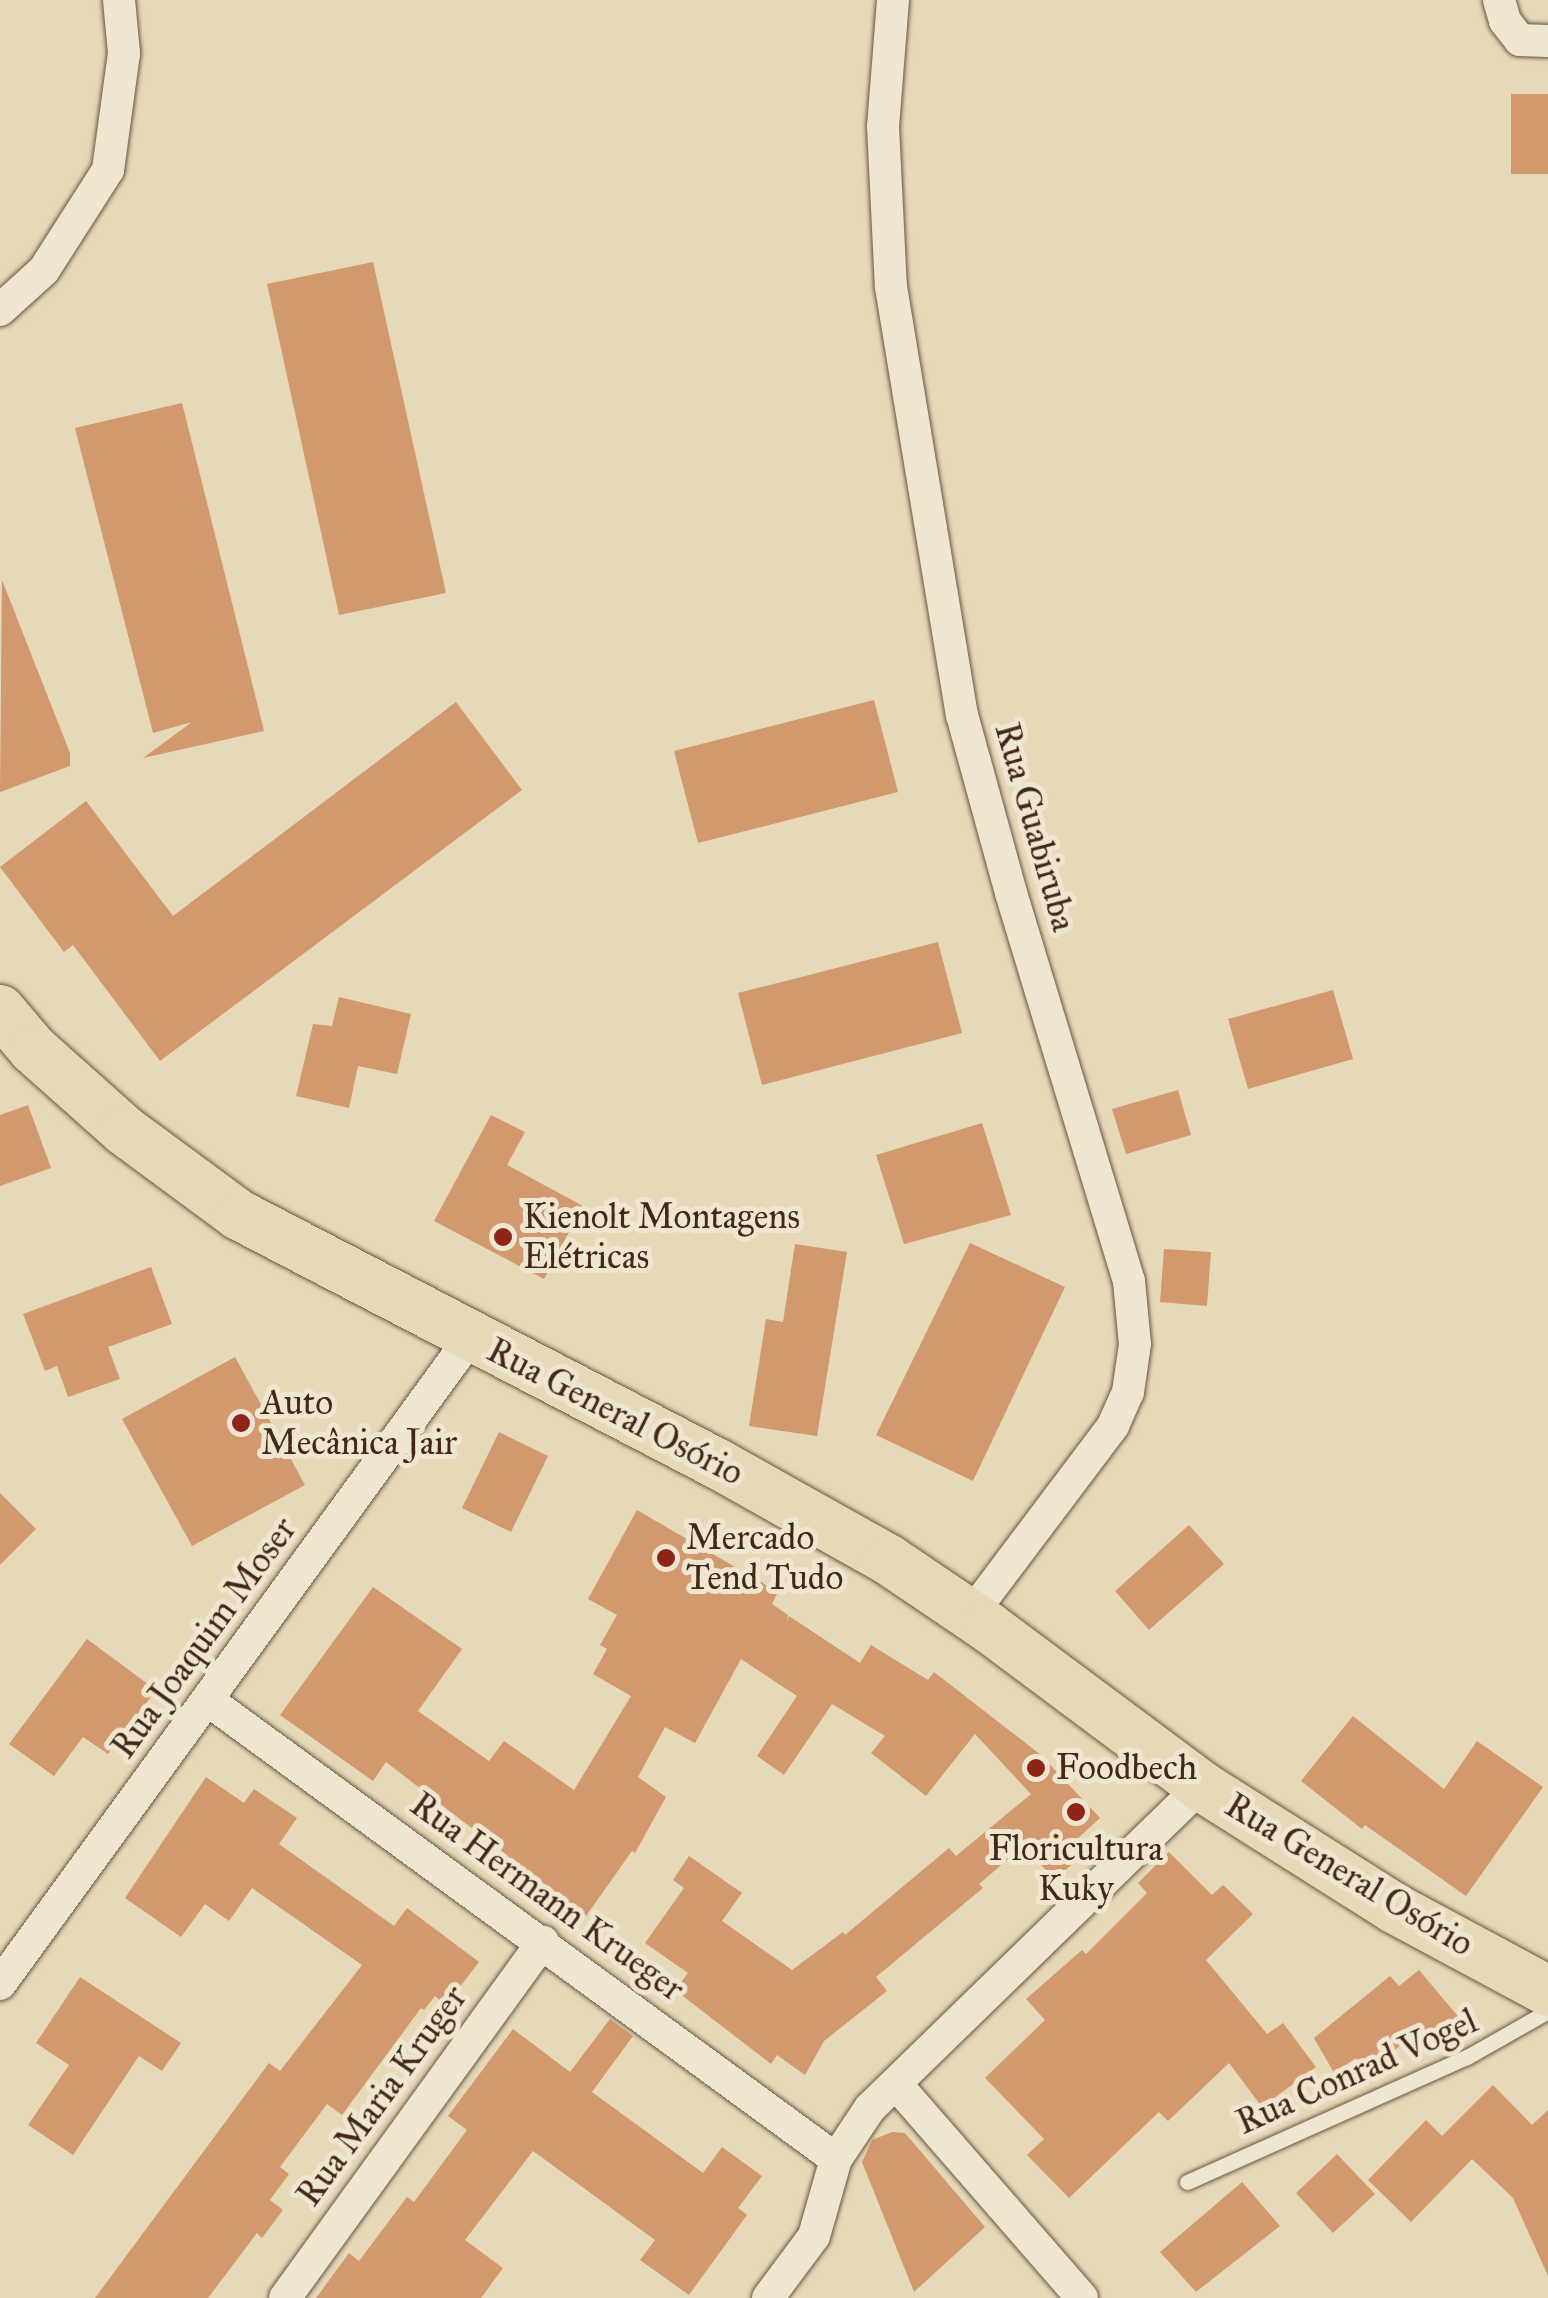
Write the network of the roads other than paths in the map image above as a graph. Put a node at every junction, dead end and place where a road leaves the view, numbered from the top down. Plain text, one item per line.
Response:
1 (119, 0) edge
2 (893, 0) edge
3 (1499, 0) edge
4 (1548, 41) edge
5 (0, 310) edge
6 (0, 1010) edge
7 (472, 1338) junction
8 (970, 1616) junction
9 (209, 1701) junction
10 (1201, 1786) junction
11 (543, 1942) junction
12 (0, 1984) edge
13 (1548, 1992) edge
14 (1548, 2010) edge
15 (897, 2085) junction
16 (836, 2159) junction
17 (1188, 2182) dead end
18 (285, 2298) edge
19 (768, 2298) edge
20 (1082, 2298) edge

1 - 5 street
2 - 8 street, Rua Guabiruba
3 - 4 street
6 - 7 main road, Rua General Osório
7 - 8 main road, Rua General Osório
7 - 9 street, Rua Joaquim Moser
8 - 10 main road, Rua General Osório
9 - 11 street, Rua Hermann Krueger
9 - 12 street, Rua Joaquim Moser
10 - 13 main road, Rua General Osório
10 - 15 street
11 - 16 street, Rua Hermann Krueger
11 - 18 street, Rua Maria Kruger
14 - 17 lane, Rua Conrad Vogel
15 - 16 street
15 - 20 street
16 - 19 street

